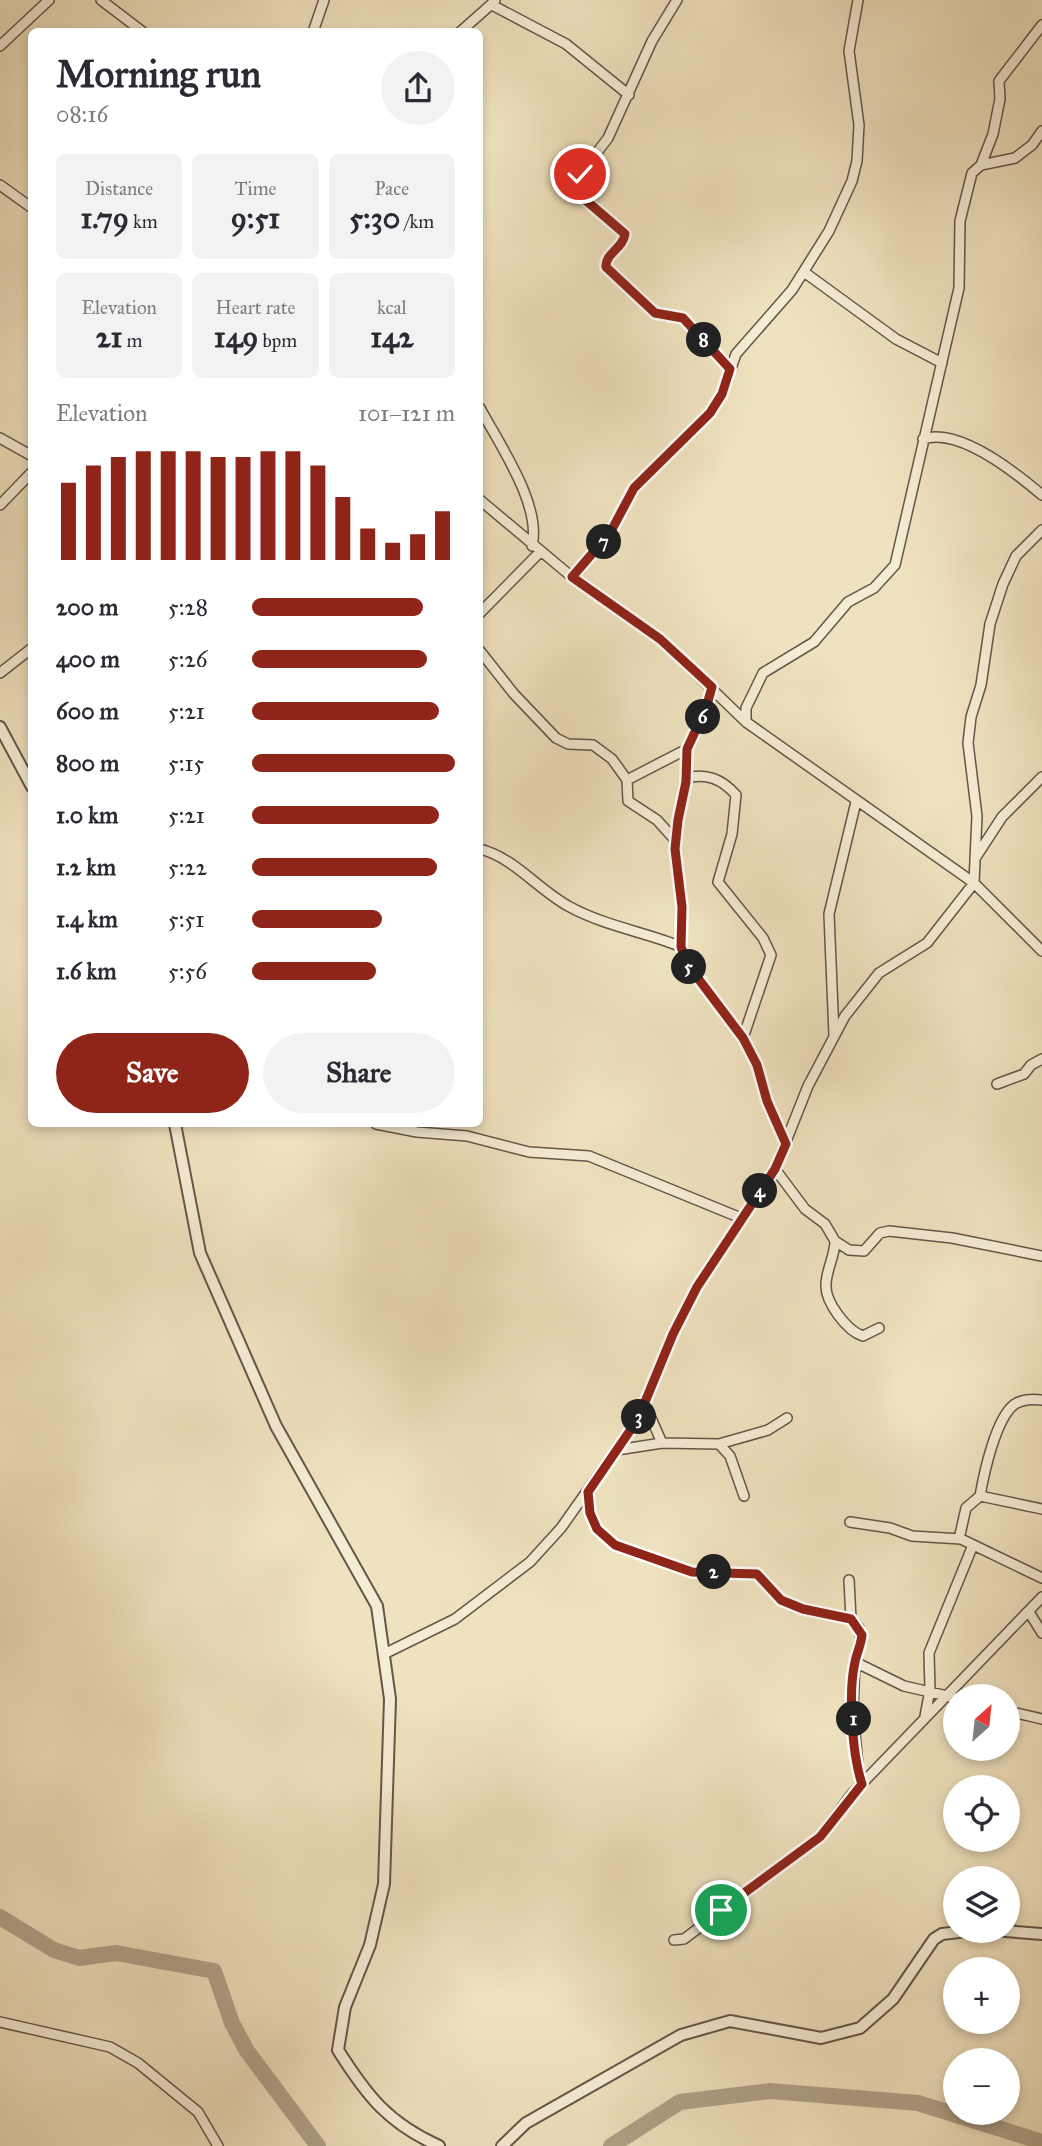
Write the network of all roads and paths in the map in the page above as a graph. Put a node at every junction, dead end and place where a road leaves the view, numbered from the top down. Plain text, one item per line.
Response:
1 (49, 0) edge
2 (101, 0) edge
3 (324, 0) edge
4 (677, 0) edge
5 (859, 0) edge
6 (494, 2) edge
7 (1042, 25) edge
8 (138, 28) edge
9 (314, 28) edge
10 (465, 28) edge
11 (0, 46) edge
12 (629, 94) junction
13 (1042, 131) edge
14 (981, 165) junction
15 (0, 185) edge
16 (28, 205) edge
17 (804, 272) junction
18 (942, 363) junction
19 (730, 369) junction
20 (483, 414) edge
21 (930, 415) junction
22 (948, 437) junction
23 (0, 438) edge
24 (923, 439) junction
25 (28, 454) edge
26 (28, 476) edge
27 (1042, 495) edge
28 (483, 503) edge
29 (0, 505) edge
30 (1042, 530) edge
31 (536, 549) junction
32 (572, 577) junction
33 (483, 610) edge
34 (28, 651) edge
35 (483, 655) edge
36 (0, 673) edge
37 (712, 687) junction
38 (726, 701) junction
39 (706, 708) junction
40 (746, 722) junction
41 (0, 727) edge
42 (687, 749) junction
43 (1042, 777) edge
44 (686, 778) junction
45 (28, 780) edge
46 (627, 780) junction
47 (856, 802) junction
48 (675, 840) junction
49 (483, 850) edge
50 (975, 858) junction
51 (974, 883) junction
52 (681, 947) junction
53 (1042, 951) edge
54 (834, 1037) junction
55 (743, 1038) junction
56 (1042, 1059) edge
57 (997, 1084) dead end
58 (177, 1127) edge
59 (391, 1127) edge
60 (786, 1144) junction
61 (775, 1169) junction
62 (741, 1218) junction
63 (835, 1241) junction
64 (1042, 1256) edge
65 (879, 1328) dead end
66 (1042, 1400) edge
67 (644, 1402) junction
68 (787, 1418) dead end
69 (662, 1443) junction
70 (719, 1444) junction
71 (617, 1450) junction
72 (588, 1492) junction
73 (744, 1496) dead end
74 (980, 1496) junction
75 (1042, 1509) edge
76 (850, 1522) dead end
77 (959, 1539) junction
78 (973, 1545) junction
79 (1042, 1578) edge
80 (849, 1580) dead end
81 (1042, 1597) edge
82 (1029, 1612) junction
83 (851, 1619) junction
84 (1042, 1633) edge
85 (384, 1654) junction
86 (855, 1662) junction
87 (962, 1684) edge
88 (930, 1690) junction
89 (943, 1694) edge
90 (943, 1702) edge
91 (1020, 1714) edge
92 (925, 1716) junction
93 (1042, 1719) edge
94 (862, 1784) junction
95 (1020, 1932) edge
96 (943, 1934) edge
97 (1042, 1934) edge
98 (674, 1940) dead end
99 (0, 2022) edge
100 (218, 2146) edge
101 (439, 2146) edge
102 (502, 2146) edge

1 - 11 street
2 - 8 street
3 - 9 street
4 - 12 street
5 - 17 street
6 - 10 street
6 - 12 street
7 - 14 street
12 - 19 street
13 - 14 street
14 - 18 street
15 - 16 street
17 - 18 street
17 - 19 street
18 - 21 street
19 - 32 street
20 - 31 street
21 - 22 street
21 - 24 street
22 - 24 street
22 - 27 street
23 - 25 street
24 - 40 street
26 - 29 street
28 - 31 street
30 - 50 street
31 - 32 street
31 - 33 street
32 - 37 street
34 - 36 street
35 - 46 street
37 - 38 street
37 - 39 street
38 - 39 street
38 - 40 street
39 - 42 street
40 - 47 street
41 - 45 street
42 - 44 street
42 - 46 street
43 - 50 street
44 - 48 street
44 - 55 street
46 - 48 street
47 - 51 street
47 - 54 street
48 - 52 street
49 - 52 street
50 - 51 street
51 - 53 street
51 - 54 street
52 - 55 street
54 - 60 street
55 - 60 street
56 - 57 street
58 - 85 street
59 - 62 street
60 - 61 street
61 - 62 street
61 - 63 street
62 - 67 street
63 - 64 street
63 - 65 street
66 - 74 street
67 - 69 street
67 - 71 street
68 - 70 street
69 - 70 street
69 - 71 street
70 - 73 street
71 - 72 street
72 - 83 street
72 - 85 street
74 - 75 street
74 - 77 street
76 - 77 street
77 - 78 street
78 - 79 street
78 - 88 street
80 - 83 street
81 - 82 street
82 - 84 street
82 - 87 street
83 - 86 street
85 - 101 street
86 - 88 street
86 - 94 street
88 - 89 street
88 - 92 street
90 - 92 street
91 - 93 street
92 - 94 street
94 - 98 street
95 - 97 street
96 - 102 street
99 - 100 street

